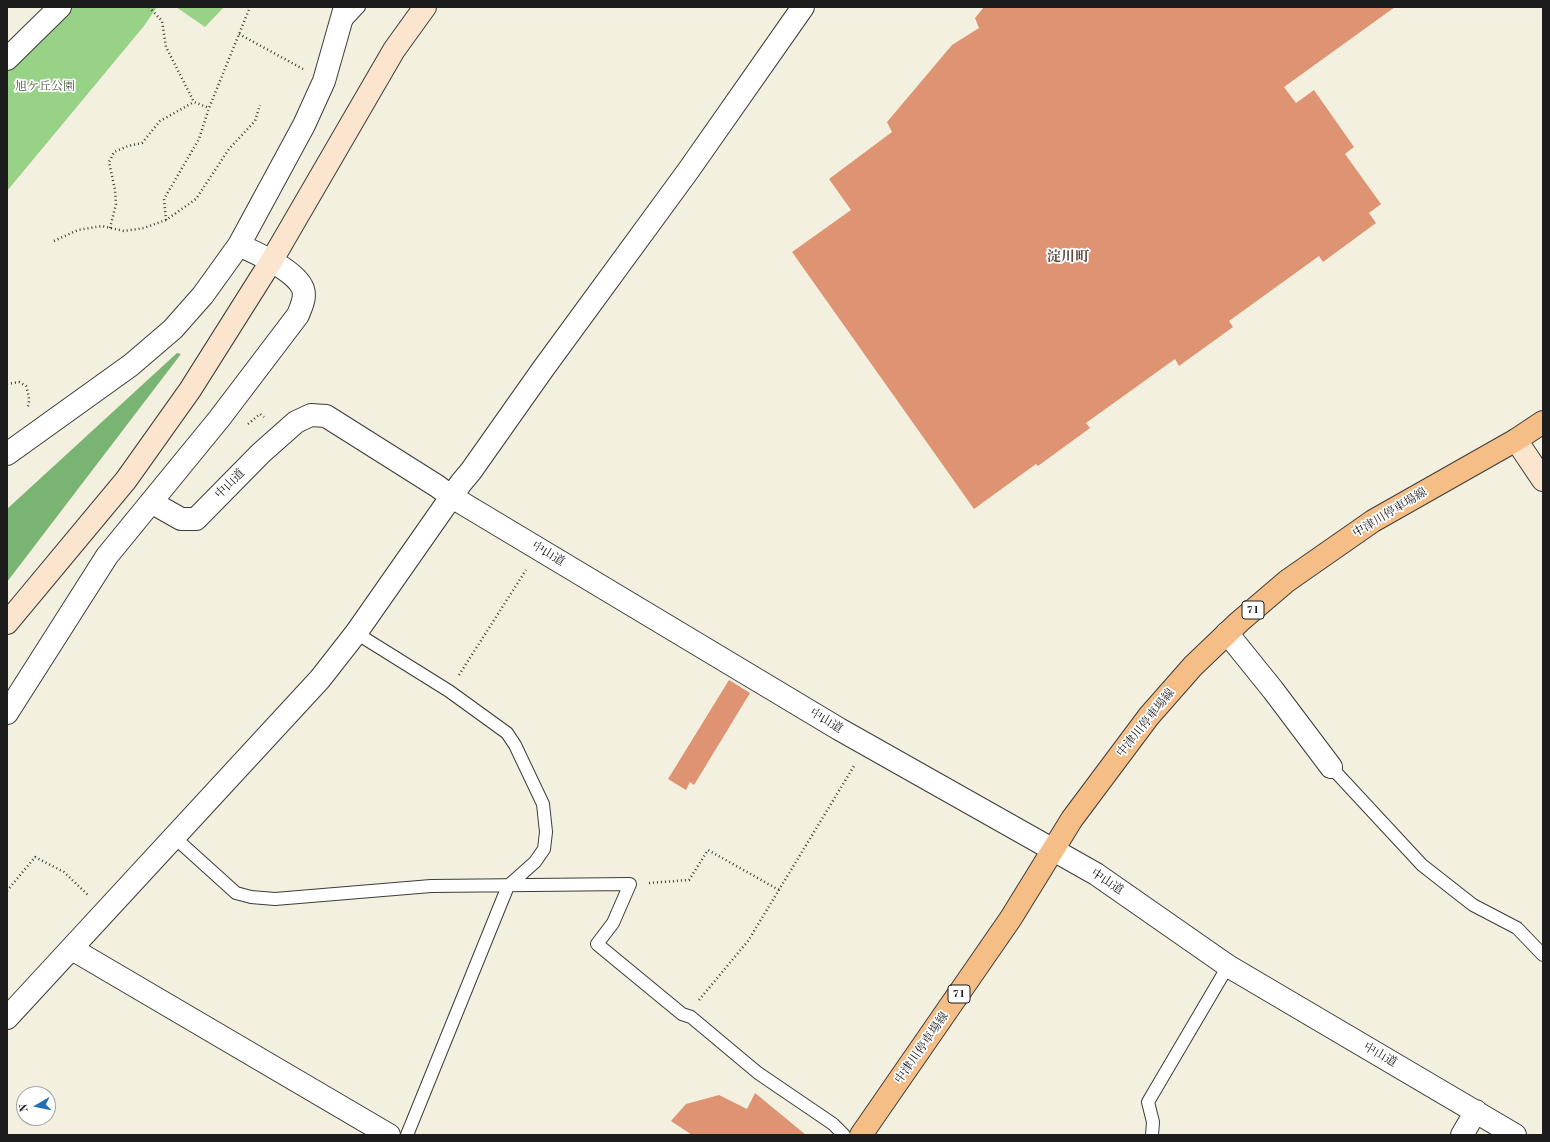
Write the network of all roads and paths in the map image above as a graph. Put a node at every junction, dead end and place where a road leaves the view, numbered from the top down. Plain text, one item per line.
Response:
1 (60, 7) edge
2 (149, 7) edge
3 (250, 7) edge
4 (345, 7) edge
5 (359, 7) edge
6 (425, 7) edge
7 (803, 7) edge
8 (339, 28) junction
9 (239, 34) junction
10 (7, 59) edge
11 (324, 81) junction
12 (194, 102) junction
13 (260, 105) dead end
14 (209, 108) junction
15 (166, 220) junction
16 (110, 228) junction
17 (54, 241) dead end
18 (240, 244) junction
19 (272, 260) junction
20 (7, 384) edge
21 (26, 411) dead end
22 (1543, 422) edge
23 (1516, 440) junction
24 (7, 454) edge
25 (1543, 480) edge
26 (452, 497) junction
27 (152, 502) junction
28 (540, 549) junction
29 (7, 623) edge
30 (356, 633) junction
31 (1227, 633) junction
32 (449, 691) junction
33 (7, 713) edge
34 (867, 745) junction
35 (1331, 768) joint
36 (174, 837) junction
37 (1053, 850) junction
38 (630, 884) junction
39 (508, 886) junction
40 (779, 890) junction
41 (7, 891) edge
42 (106, 912) junction
43 (72, 949) junction
44 (1543, 954) edge
45 (1228, 966) junction
46 (686, 1016) junction
47 (7, 1018) edge
48 (1476, 1111) junction
49 (389, 1135) edge
50 (407, 1135) edge
51 (844, 1135) edge
52 (862, 1135) edge
53 (1152, 1135) edge
54 (1462, 1135) edge
55 (1515, 1135) edge

1 - 10 street
2 - 12 path
3 - 9 path
4 - 8 street
5 - 8 lane
6 - 19 street
7 - 26 street
8 - 11 street
9 - 11 path
9 - 14 path
11 - 18 street
12 - 14 path
12 - 16 path
13 - 15 path
14 - 15 path
15 - 16 path
16 - 17 path
18 - 19 street
18 - 24 street
19 - 27 street
19 - 29 street
20 - 21 path
22 - 23 main road, 中津川停車場線 / 71
23 - 25 street
23 - 31 main road, 中津川停車場線 / 71
26 - 27 street, 中山道
26 - 28 street, 中山道
26 - 30 street
27 - 33 street
28 - 32 path
28 - 34 street, 中山道
30 - 32 lane
30 - 36 street
31 - 35 street
31 - 37 main road, 中津川停車場線 / 71
32 - 39 lane
34 - 37 street, 中山道
34 - 40 path
35 - 44 lane
36 - 39 lane
36 - 42 street
37 - 45 street, 中山道
37 - 52 main road, 中津川停車場線 / 71
38 - 39 lane
38 - 40 path
38 - 46 lane
39 - 50 lane
40 - 46 path
41 - 42 path
42 - 43 street
43 - 47 street
43 - 49 street
45 - 48 street, 中山道
45 - 53 lane
46 - 51 lane
48 - 54 street
48 - 55 street, 中山道

